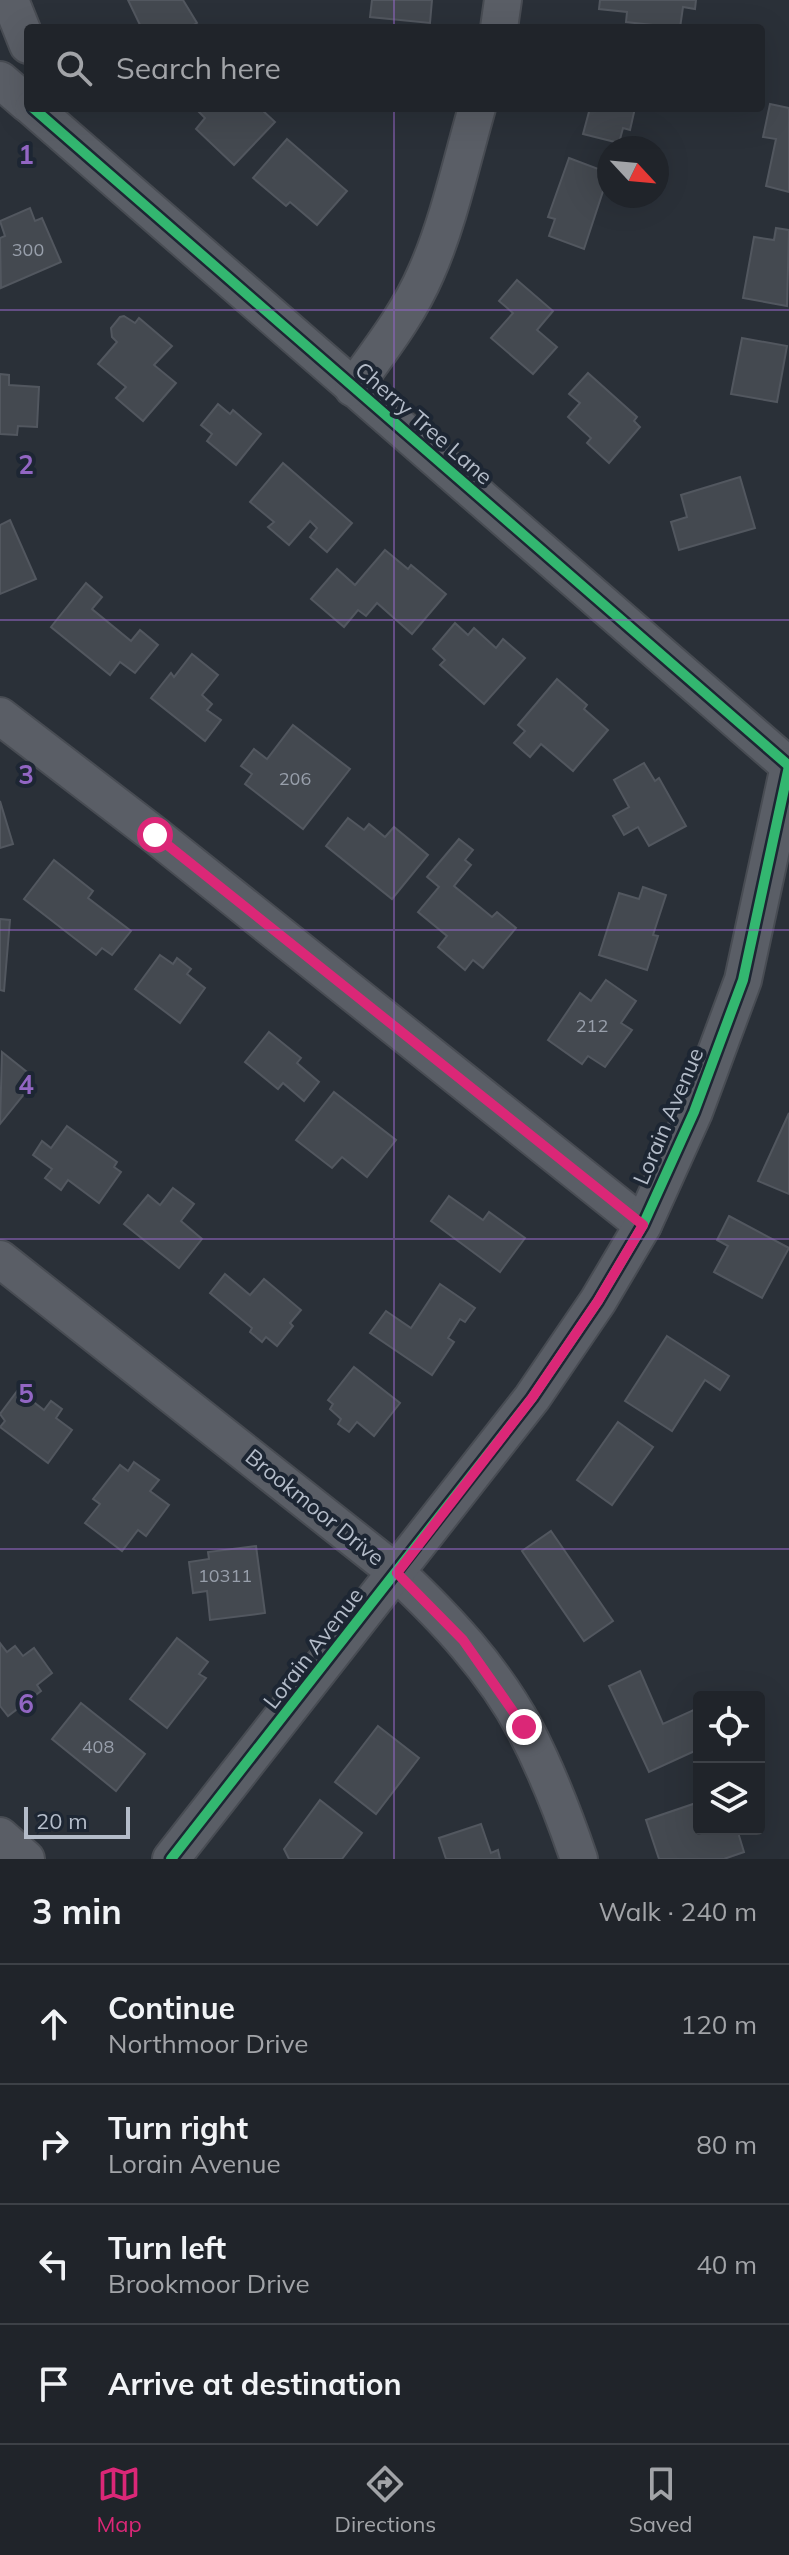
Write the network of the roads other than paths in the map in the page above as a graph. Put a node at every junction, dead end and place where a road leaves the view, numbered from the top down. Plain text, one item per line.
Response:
1 (10, 0) edge
2 (503, 0) edge
3 (500, 24) edge
4 (24, 35) edge
5 (0, 80) edge
6 (24, 101) edge
7 (38, 112) edge
8 (60, 112) edge
9 (476, 112) edge
10 (72, 141) junction
11 (353, 388) junction
12 (0, 716) edge
13 (789, 766) edge
14 (643, 1225) junction
15 (0, 1259) edge
16 (397, 1573) junction
17 (0, 1836) edge
18 (26, 1859) edge
19 (171, 1859) edge
20 (579, 1859) edge

1 - 4 street
2 - 3 street
5 - 6 street
7 - 10 street, Cherry Tree Lane
8 - 10 street, Cherry Tree Lane
9 - 11 street
10 - 11 street, Cherry Tree Lane
11 - 13 street, Cherry Tree Lane
12 - 14 street
13 - 14 street, Lorain Avenue
14 - 16 street, Lorain Avenue
15 - 16 street, Brookmoor Drive
16 - 19 street, Lorain Avenue
16 - 20 street, Brookmoor Drive
17 - 18 street

